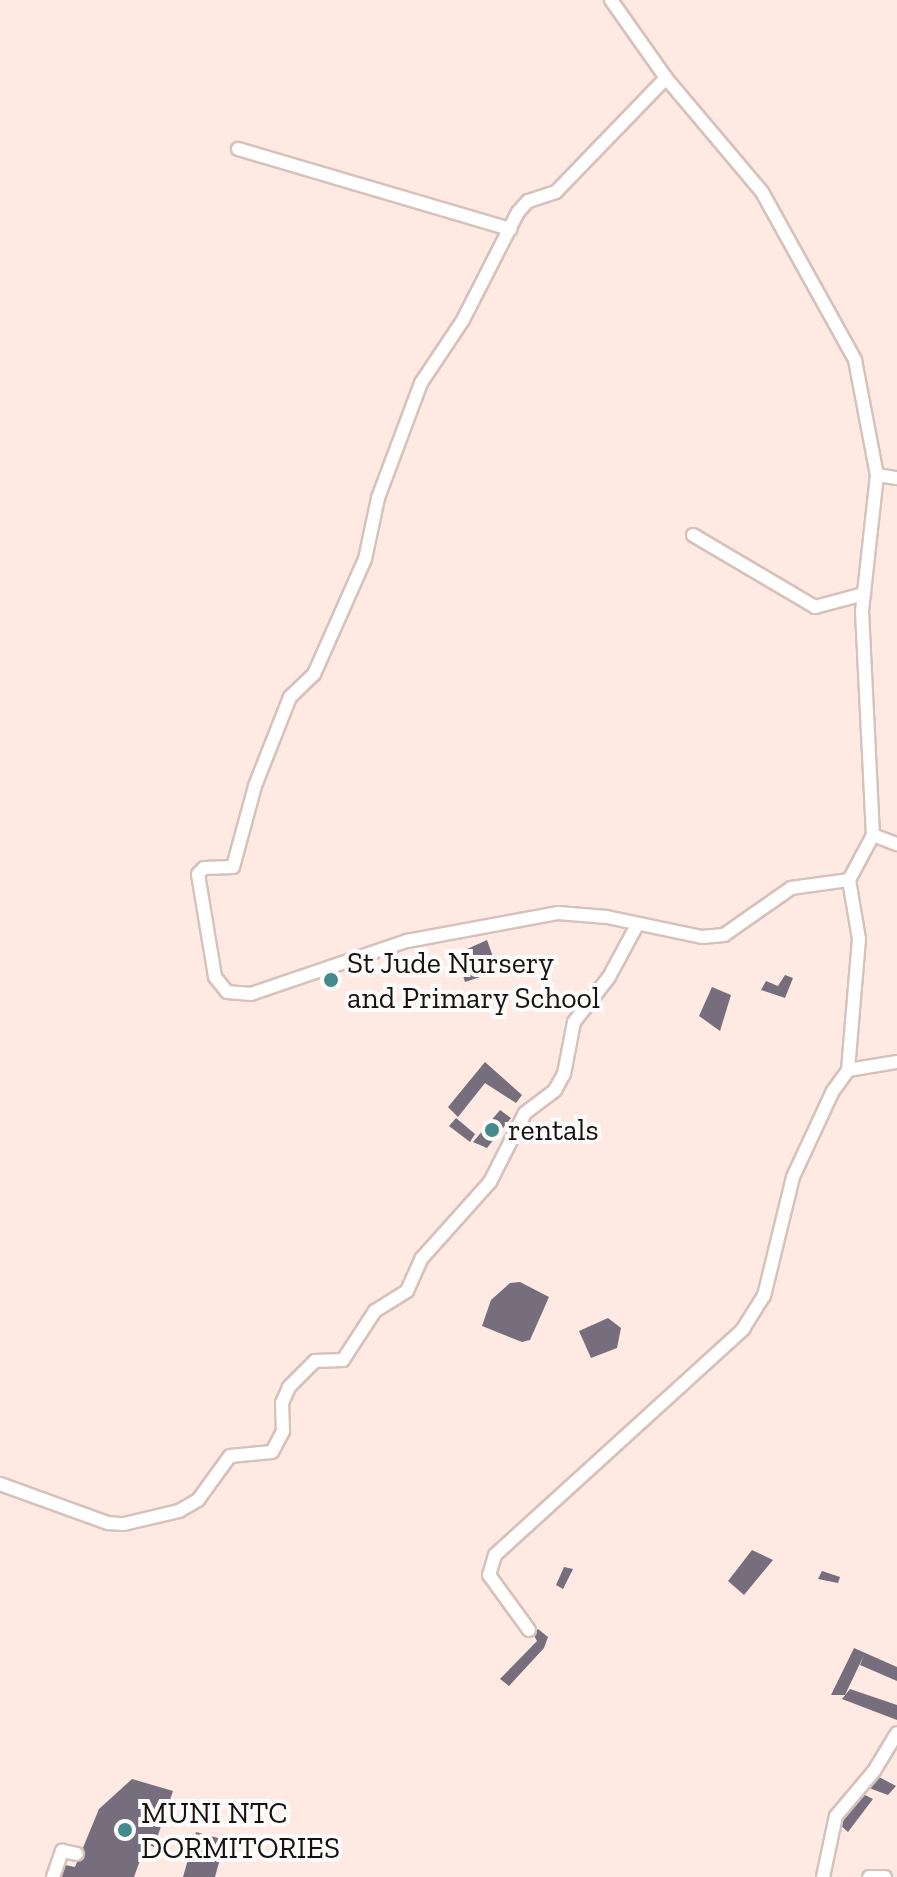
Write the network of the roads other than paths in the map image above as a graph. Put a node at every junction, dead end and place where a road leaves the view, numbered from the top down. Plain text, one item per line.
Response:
1 (611, 0) edge
2 (666, 78) junction
3 (238, 149) dead end
4 (510, 229) junction
5 (877, 475) junction
6 (897, 478) edge
7 (693, 535) dead end
8 (864, 594) junction
9 (873, 835) junction
10 (897, 844) edge
11 (849, 880) junction
12 (637, 925) junction
13 (897, 1062) edge
14 (848, 1070) junction
15 (0, 1484) edge
16 (529, 1630) dead end
17 (897, 1733) edge
18 (77, 1854) dead end
19 (53, 1877) edge
20 (823, 1877) edge
21 (869, 1877) edge
22 (885, 1877) edge

1 - 2 street
2 - 4 street
2 - 5 street
3 - 4 street
4 - 12 street
5 - 6 street
5 - 8 street
7 - 8 street
8 - 9 street
9 - 10 street
9 - 11 street
11 - 12 street
11 - 14 street
12 - 15 street
13 - 14 street
14 - 16 street
17 - 20 street
18 - 19 street
21 - 22 street

